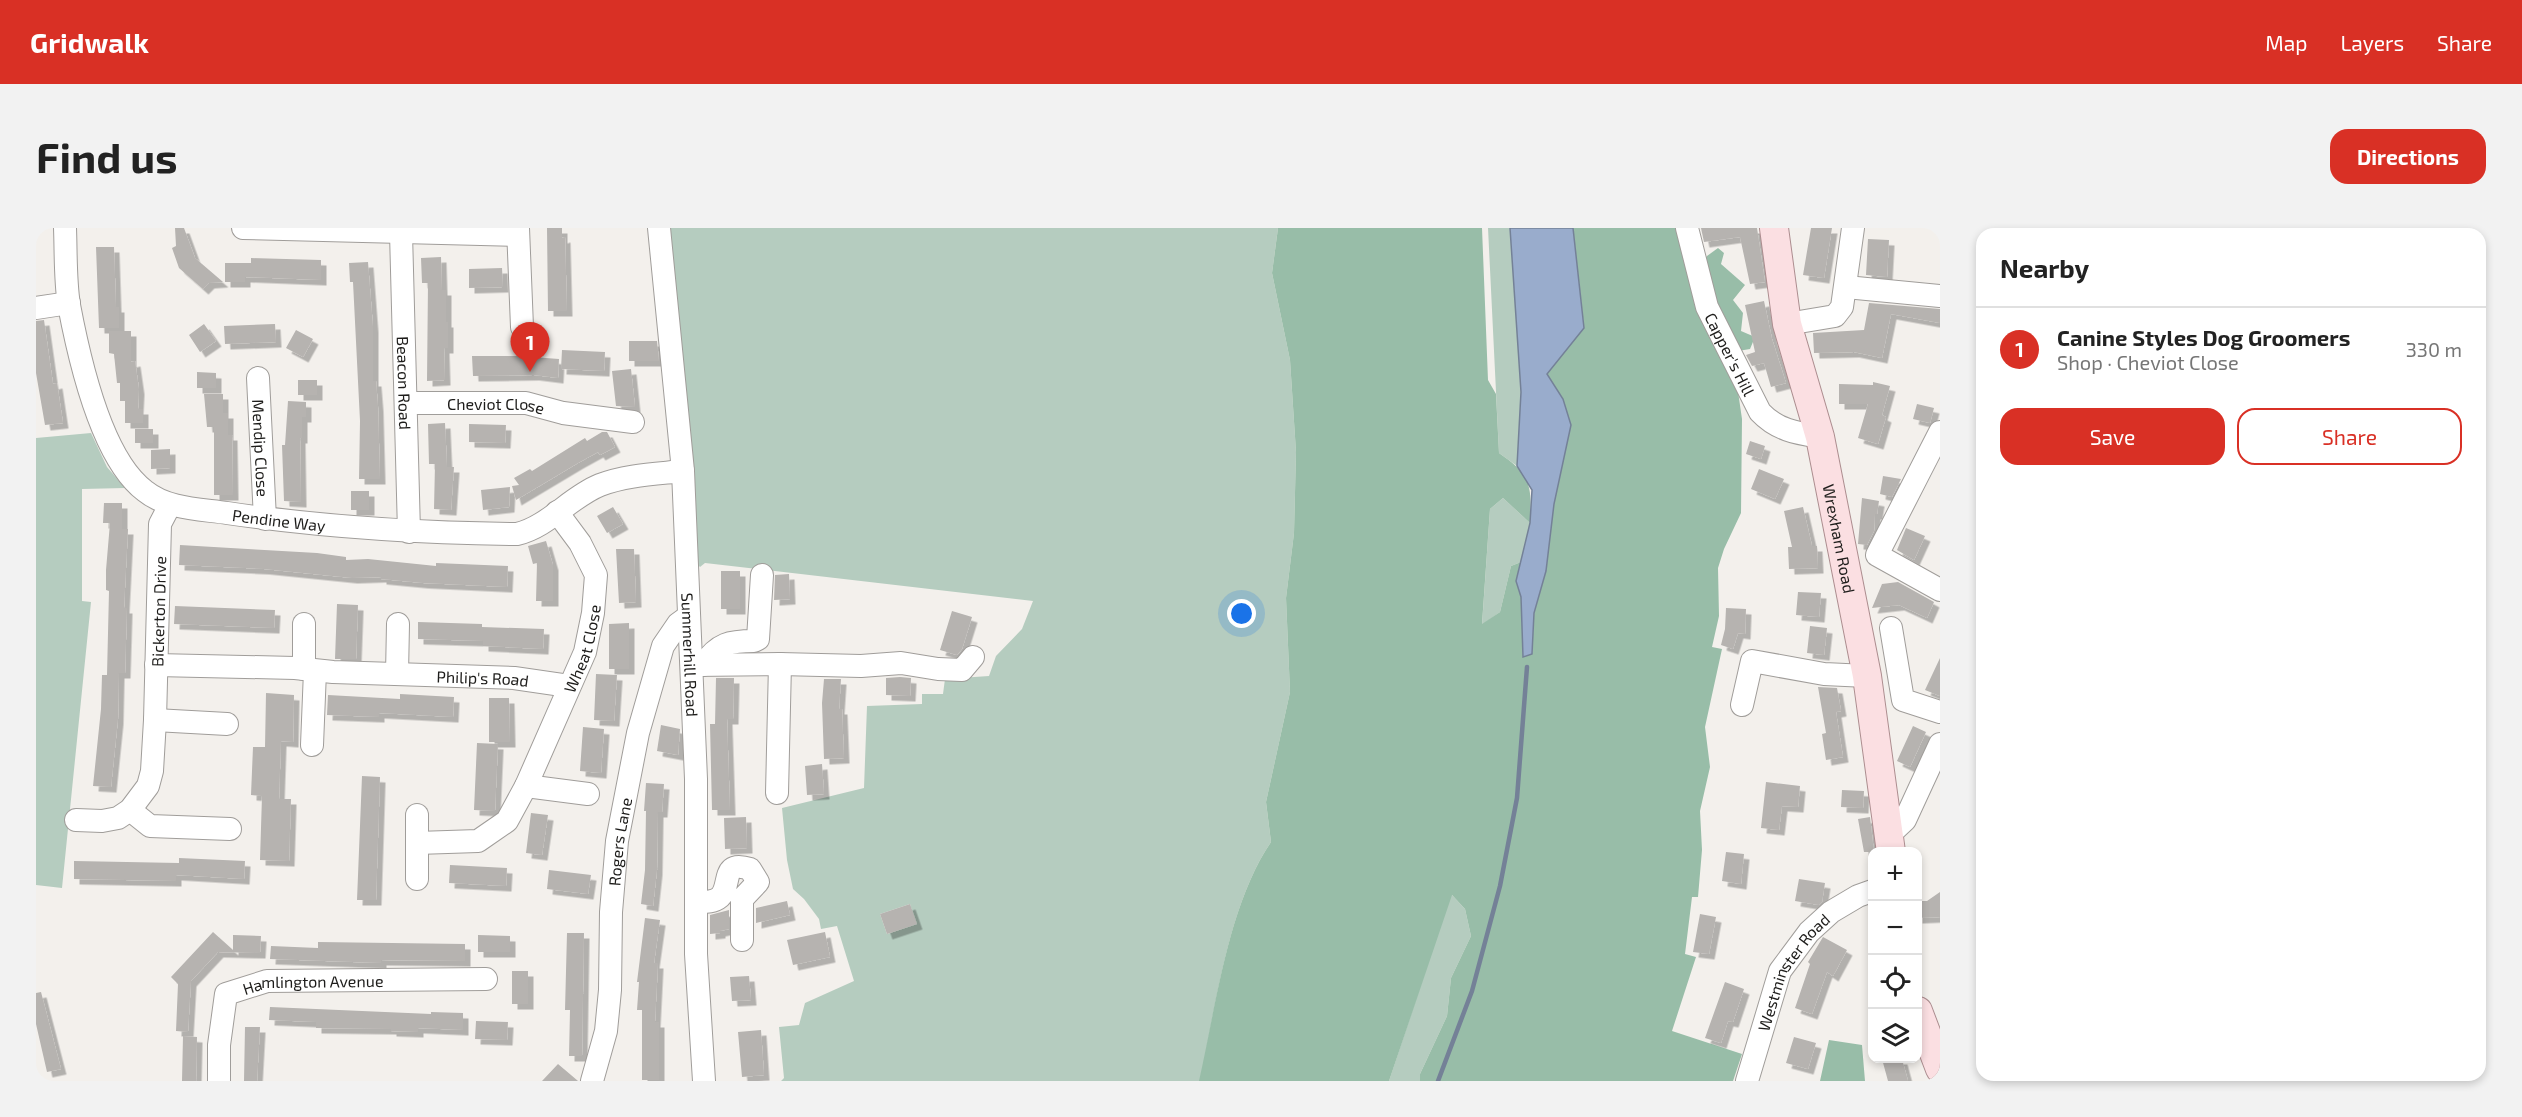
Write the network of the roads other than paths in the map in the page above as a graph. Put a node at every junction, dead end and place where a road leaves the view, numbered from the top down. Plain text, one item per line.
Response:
1 (65, 228) edge
2 (243, 228) edge
3 (659, 228) edge
4 (1687, 228) edge
5 (1774, 228) edge
6 (1853, 228) edge
7 (362, 230) edge
8 (518, 232) edge
9 (401, 233) junction
10 (1846, 287) junction
11 (1940, 296) edge
12 (69, 303) junction
13 (36, 308) edge
14 (1787, 324) junction
15 (522, 327) dead end
16 (258, 378) dead end
17 (406, 403) junction
18 (633, 422) dead end
19 (1940, 432) edge
20 (1820, 437) junction
21 (683, 471) junction
22 (170, 505) junction
23 (557, 512) junction
24 (265, 519) junction
25 (409, 532) junction
26 (762, 575) dead end
27 (1940, 590) edge
28 (689, 616) junction
29 (304, 624) dead end
30 (398, 624) dead end
31 (1891, 628) dead end
32 (973, 657) dead end
33 (780, 664) junction
34 (156, 665) junction
35 (698, 665) junction
36 (309, 670) junction
37 (397, 674) junction
38 (1867, 676) junction
39 (569, 686) junction
40 (1742, 705) dead end
41 (1940, 712) edge
42 (155, 720) junction
43 (227, 724) dead end
44 (1940, 744) edge
45 (312, 745) dead end
46 (526, 786) junction
47 (777, 793) dead end
48 (588, 794) dead end
49 (130, 810) junction
50 (417, 815) dead end
51 (76, 820) dead end
52 (230, 829) dead end
53 (417, 843) junction
54 (1890, 843) edge
55 (417, 879) dead end
56 (1868, 892) edge
57 (696, 903) junction
58 (742, 940) dead end
59 (486, 979) dead end
60 (1922, 1024) edge
61 (1940, 1069) edge
62 (219, 1081) edge
63 (592, 1081) edge
64 (704, 1081) edge
65 (1747, 1081) edge

1 - 12 street, Pendine Way
2 - 7 street
3 - 21 street, Summerhill Road
4 - 20 street, Capper's Hill
5 - 14 main road, Wrexham Road
6 - 10 street
7 - 9 street
8 - 9 street
8 - 15 street
9 - 17 street, Beacon Road
10 - 11 street
10 - 14 street
12 - 13 street
12 - 22 street, Pendine Way
14 - 20 main road, Wrexham Road
16 - 24 street, Mendip Close
17 - 18 street, Cheviot Close
17 - 25 street, Beacon Road
19 - 27 street
20 - 38 main road, Wrexham Road
21 - 23 street, Pendine Way
21 - 28 street, Summerhill Road
22 - 24 street, Pendine Way
22 - 34 street, Bickerton Drive
23 - 25 street, Pendine Way
23 - 39 street, Wheat Close
24 - 25 street, Pendine Way
26 - 35 street
28 - 35 street, Summerhill Road
28 - 63 street, Rogers Lane
29 - 36 street
30 - 37 street
31 - 41 street
32 - 33 street
33 - 35 street
33 - 47 street
34 - 36 street, Philip's Road
34 - 42 street, Bickerton Drive
35 - 57 street, Summerhill Road
36 - 37 street, Philip's Road
36 - 45 street
37 - 39 street, Philip's Road
38 - 40 street
38 - 54 main road, Wrexham Road
39 - 46 street, Wheat Close
42 - 43 street
42 - 49 street, Bickerton Drive
44 - 54 street
46 - 48 street
46 - 53 street, Wheat Close
49 - 51 street
49 - 52 street
50 - 53 street
53 - 55 street
56 - 65 street, Westminster Road
57 - 58 street
57 - 64 street, Summerhill Road
59 - 62 street, Hamlington Avenue
60 - 61 main road

